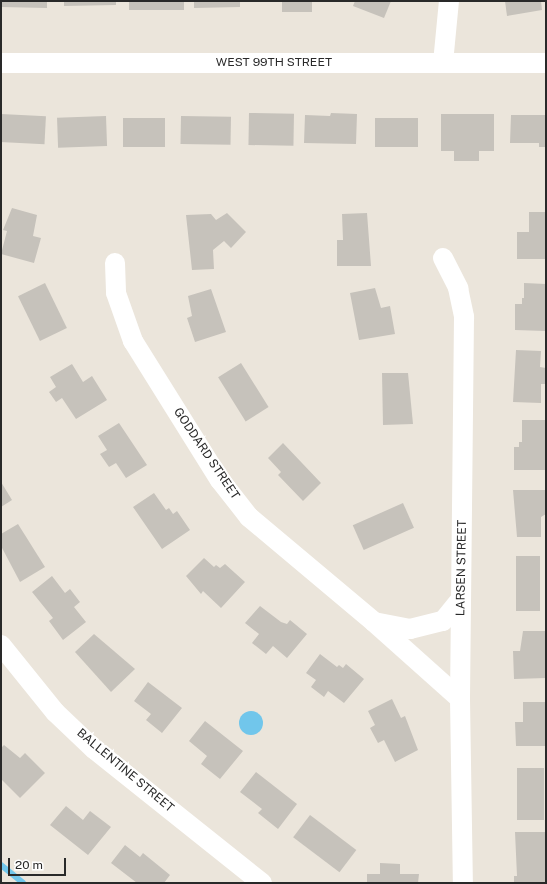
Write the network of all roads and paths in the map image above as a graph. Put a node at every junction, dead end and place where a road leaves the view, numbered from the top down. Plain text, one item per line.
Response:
1 (449, 1) edge
2 (1, 63) edge
3 (444, 63) junction
4 (546, 63) edge
5 (444, 258) dead end
6 (115, 262) dead end
7 (461, 599) junction
8 (374, 622) junction
9 (1, 645) edge
10 (460, 699) junction
11 (262, 883) edge
12 (463, 883) edge

1 - 3 street
2 - 3 street, WEST 99TH STREET
3 - 4 street, WEST 99TH STREET
5 - 7 street, LARSEN STREET
6 - 8 street, GODDARD STREET
7 - 8 street, GODDARD STREET
7 - 10 street, LARSEN STREET
8 - 10 street, GODDARD STREET
9 - 11 street, BALLENTINE STREET
10 - 12 street, LARSEN STREET

